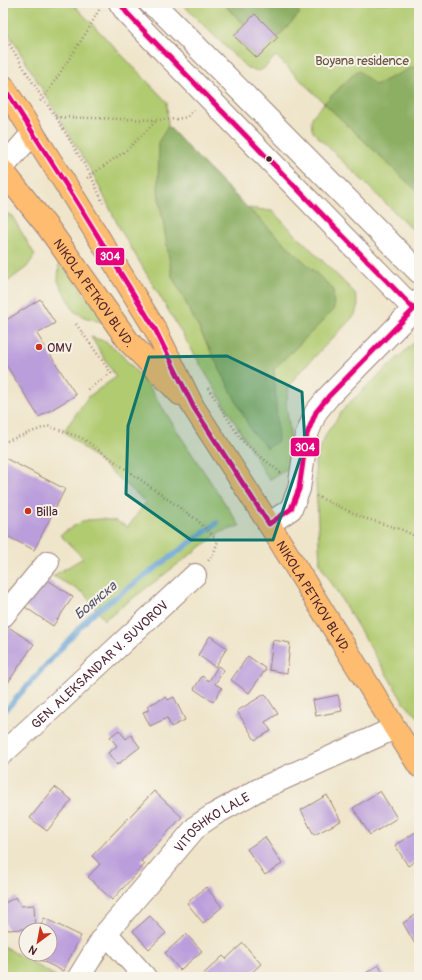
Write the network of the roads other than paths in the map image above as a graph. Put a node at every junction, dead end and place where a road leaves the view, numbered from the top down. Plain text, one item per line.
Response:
1 (120, 3) edge
2 (150, 3) edge
3 (3, 86) edge
4 (34, 133) junction
5 (3, 167) edge
6 (3, 171) edge
7 (324, 175) junction
8 (304, 195) junction
9 (419, 272) edge
10 (416, 304) edge
11 (194, 408) junction
12 (269, 524) junction
13 (48, 562) dead end
14 (195, 575) road end
15 (3, 616) edge
16 (394, 728) junction
17 (3, 753) edge
18 (419, 766) edge
19 (106, 933) junction
20 (79, 977) edge
21 (145, 977) edge

1 - 8 street
2 - 7 street
3 - 4 highway, NIKOLA PETKOV BLVD.
4 - 5 street
4 - 11 highway, NIKOLA PETKOV BLVD.
6 - 11 highway, NIKOLA PETKOV BLVD.
7 - 8 street
7 - 9 street
8 - 10 street
10 - 12 street
11 - 12 highway, NIKOLA PETKOV BLVD.
12 - 16 highway, NIKOLA PETKOV BLVD.
13 - 15 street
14 - 17 street, GEN. ALEKSANDAR V. SUVOROV
16 - 18 highway, NIKOLA PETKOV BLVD.
16 - 19 street, VITOSHKO LALE
19 - 20 street, VITOSHKO LALE
19 - 21 street

